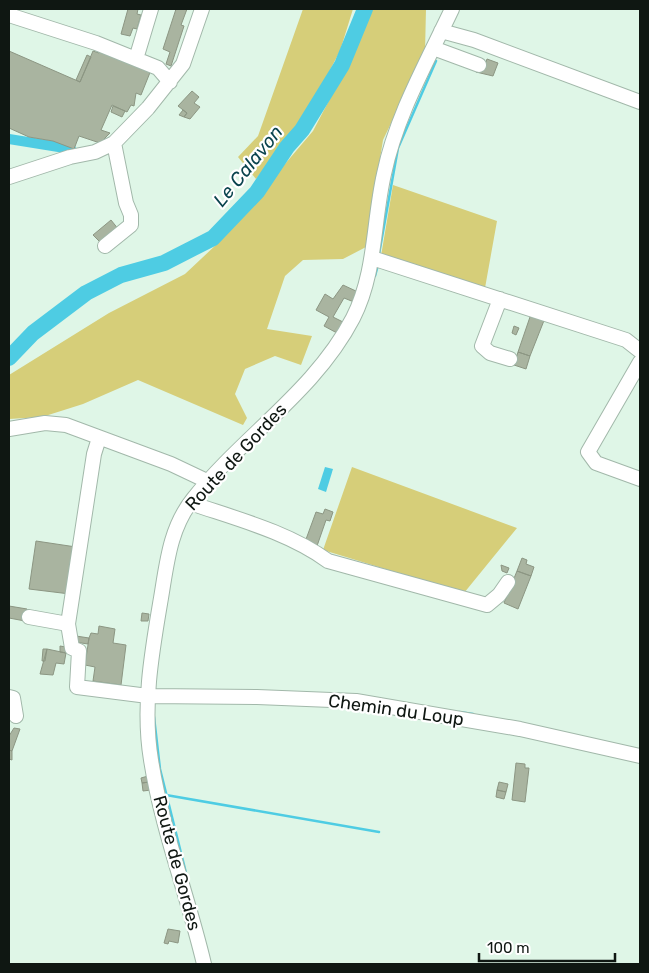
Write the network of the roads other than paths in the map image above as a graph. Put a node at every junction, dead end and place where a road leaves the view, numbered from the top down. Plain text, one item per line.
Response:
1 (150, 9) edge
2 (202, 9) edge
3 (452, 9) edge
4 (9, 15) edge
5 (441, 31) junction
6 (433, 48) junction
7 (136, 59) junction
8 (479, 65) dead end
9 (170, 82) junction
10 (640, 102) edge
11 (114, 143) junction
12 (9, 177) edge
13 (105, 246) dead end
14 (372, 258) junction
15 (500, 299) junction
16 (640, 351) edge
17 (510, 359) dead end
18 (640, 362) edge
19 (9, 429) edge
20 (99, 438) junction
21 (640, 479) edge
22 (209, 482) junction
23 (190, 503) junction
24 (508, 582) dead end
25 (29, 617) dead end
26 (68, 624) junction
27 (148, 696) junction
28 (9, 697) edge
29 (16, 716) dead end
30 (640, 756) edge
31 (204, 964) edge

1 - 7 street
2 - 9 street
3 - 5 street, Route de Gordes
4 - 7 street
5 - 6 street, Route de Gordes
5 - 10 street
6 - 8 street
6 - 14 street, Route de Gordes
7 - 9 street
9 - 11 street
11 - 12 street
11 - 13 street
14 - 15 street
14 - 22 street, Route de Gordes
15 - 16 street
15 - 17 street
18 - 21 street
19 - 20 street
20 - 22 street
20 - 26 street
22 - 23 street, Route de Gordes
23 - 24 street
23 - 27 street, Route de Gordes
25 - 26 street
26 - 27 street, Chemin du Loup
27 - 30 street, Chemin du Loup
27 - 31 street, Route de Gordes
28 - 29 street

